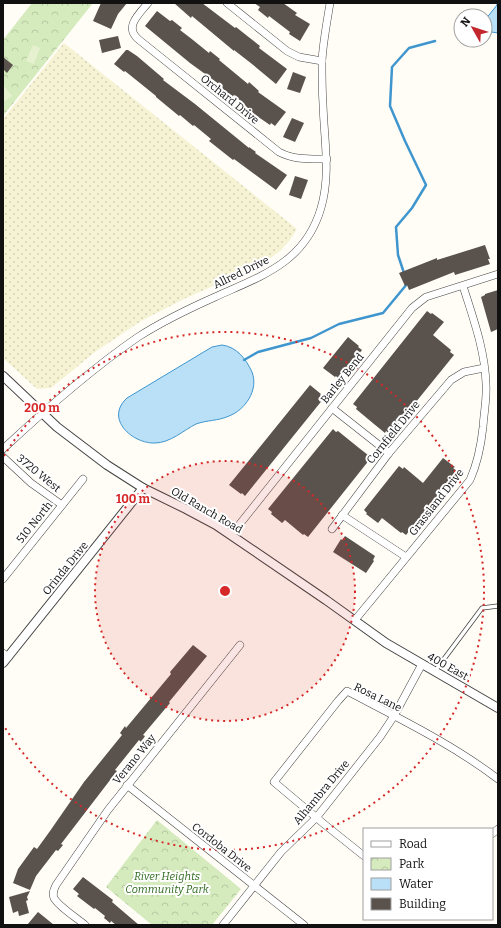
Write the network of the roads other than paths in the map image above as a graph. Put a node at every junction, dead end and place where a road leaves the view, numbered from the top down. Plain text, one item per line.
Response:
1 (148, 3) edge
2 (227, 3) edge
3 (330, 3) edge
4 (322, 61) junction
5 (326, 159) junction
6 (498, 274) edge
7 (463, 286) junction
8 (484, 368) junction
9 (3, 376) edge
10 (332, 408) junction
11 (42, 414) junction
12 (3, 449) edge
13 (389, 453) junction
14 (3, 457) edge
15 (83, 479) dead end
16 (143, 488) junction
17 (62, 505) junction
18 (342, 515) junction
19 (332, 529) dead end
20 (231, 535) junction
21 (406, 557) junction
22 (3, 579) edge
23 (498, 606) edge
24 (355, 620) junction
25 (386, 643) joint
26 (240, 645) dead end
27 (5, 657) edge
28 (422, 664) junction
29 (435, 671) junction
30 (498, 708) edge
31 (394, 716) junction
32 (498, 779) edge
33 (127, 785) junction
34 (316, 818) junction
35 (363, 855) edge
36 (254, 886) junction
37 (85, 925) edge
38 (223, 925) edge
39 (304, 925) edge

1 - 5 street, Orchard Drive
2 - 4 street
3 - 4 street, Allred Drive
4 - 5 street, Allred Drive
5 - 11 street, Allred Drive
6 - 7 street, Barley Bend
7 - 8 street, Grassland Drive
7 - 10 street, Barley Bend
8 - 13 street, Cornfield Drive
8 - 21 street, Grassland Drive
9 - 11 street, Old Ranch Road
10 - 13 street
10 - 20 street, Barley Bend
11 - 12 street, Allred Drive
11 - 16 street, Old Ranch Road
13 - 18 street, Cornfield Drive
14 - 17 street, 3720 West
15 - 17 street, 510 North
16 - 20 street, Old Ranch Road
16 - 27 street, Orinda Drive
17 - 22 street, 510 North
18 - 19 street, Cornfield Drive
18 - 21 street
20 - 24 street, Old Ranch Road
21 - 24 street, Grassland Drive
23 - 29 lane
24 - 25 street, Old Ranch Road
25 - 28 street, 400 East
26 - 33 street, Verano Way
28 - 29 street, 400 East
28 - 31 street, Alhambra Drive
29 - 30 street, 400 East
31 - 32 street, Rosa Lane
31 - 34 street, Alhambra Drive
31 - 34 street, Rosa Lane
33 - 36 street, Cordoba Drive
33 - 37 street, Verano Way
34 - 35 street
34 - 36 street, Alhambra Drive
36 - 38 street, Alhambra Drive
36 - 39 street, Cordoba Drive

